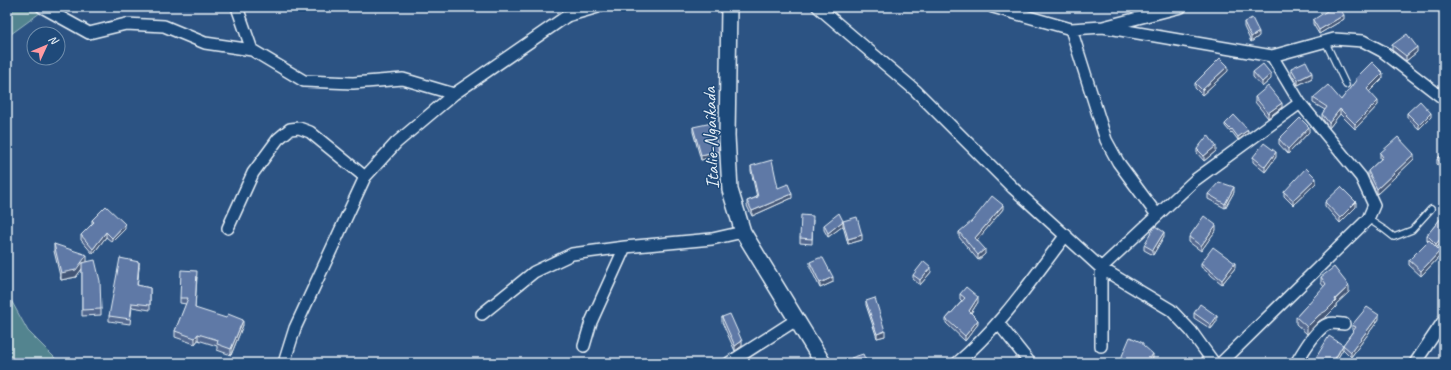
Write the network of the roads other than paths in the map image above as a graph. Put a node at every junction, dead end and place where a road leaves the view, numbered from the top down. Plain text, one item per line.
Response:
1 (42, 7) edge
2 (237, 7) edge
3 (598, 7) edge
4 (729, 7) edge
5 (818, 7) edge
6 (993, 7) edge
7 (1181, 7) edge
8 (1016, 10) edge
9 (1103, 27) junction
10 (1071, 28) junction
11 (1325, 42) junction
12 (252, 50) junction
13 (1272, 56) junction
14 (1346, 85) dead end
15 (454, 94) junction
16 (1444, 99) edge
17 (1300, 103) junction
18 (365, 177) junction
19 (1431, 209) dead end
20 (1157, 215) junction
21 (1368, 219) junction
22 (228, 228) dead end
23 (742, 232) junction
24 (1066, 235) junction
25 (625, 247) junction
26 (1101, 268) junction
27 (482, 314) dead end
28 (796, 320) junction
29 (1444, 320) edge
30 (998, 323) junction
31 (1344, 324) dead end
32 (584, 346) dead end
33 (1101, 346) dead end
34 (284, 363) edge
35 (729, 363) edge
36 (823, 363) edge
37 (957, 363) edge
38 (1030, 363) edge
39 (1214, 363) edge
40 (1221, 363) edge
41 (1296, 363) edge
42 (1415, 363) edge

1 - 12 street
2 - 12 street
3 - 15 street
4 - 23 street, Italie-Ngaîkada
5 - 24 street
6 - 8 street
7 - 9 street
8 - 10 street
9 - 10 street
9 - 13 street
10 - 20 street
11 - 13 street
11 - 14 lane
11 - 16 street
12 - 15 street
13 - 17 street
15 - 18 street
17 - 20 street
17 - 21 street
18 - 22 street
18 - 34 street
19 - 21 lane
20 - 26 street
21 - 40 street
23 - 25 street
23 - 28 street, Italie-Ngaîkada
24 - 26 street
24 - 30 street
25 - 27 street
25 - 32 street
26 - 33 street
26 - 39 street
28 - 35 street
28 - 36 street, Italie-Ngaîkada
29 - 42 street
30 - 37 street
30 - 38 street
31 - 41 street

